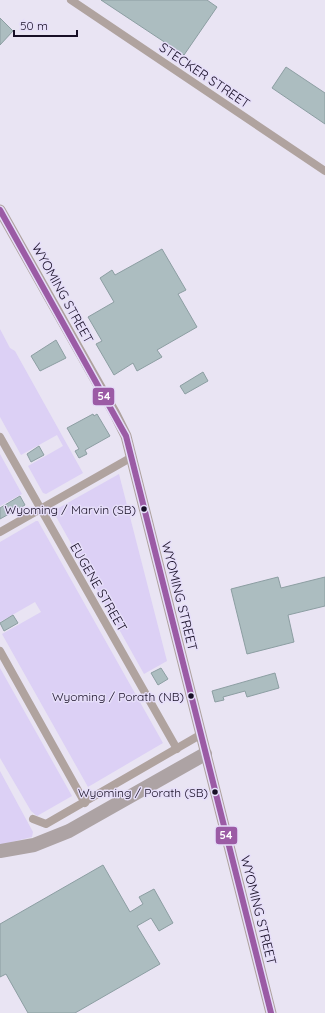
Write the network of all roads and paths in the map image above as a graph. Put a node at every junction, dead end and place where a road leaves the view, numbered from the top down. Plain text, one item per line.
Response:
1 (71, 0) edge
2 (325, 171) edge
3 (0, 210) edge
4 (0, 437) edge
5 (132, 457) junction
6 (40, 509) junction
7 (0, 532) edge
8 (0, 651) edge
9 (200, 735) junction
10 (177, 749) junction
11 (205, 754) junction
12 (85, 802) junction
13 (33, 819) dead end
14 (0, 851) edge
15 (271, 1013) edge

1 - 2 street, STECKER STREET
3 - 5 main road, WYOMING STREET
4 - 6 street, EUGENE STREET
5 - 6 street
5 - 9 main road, WYOMING STREET
6 - 7 street
6 - 10 street, EUGENE STREET
8 - 12 street
9 - 10 street
9 - 11 main road, WYOMING STREET
10 - 12 street
11 - 14 highway
11 - 15 main road, WYOMING STREET
12 - 13 street

